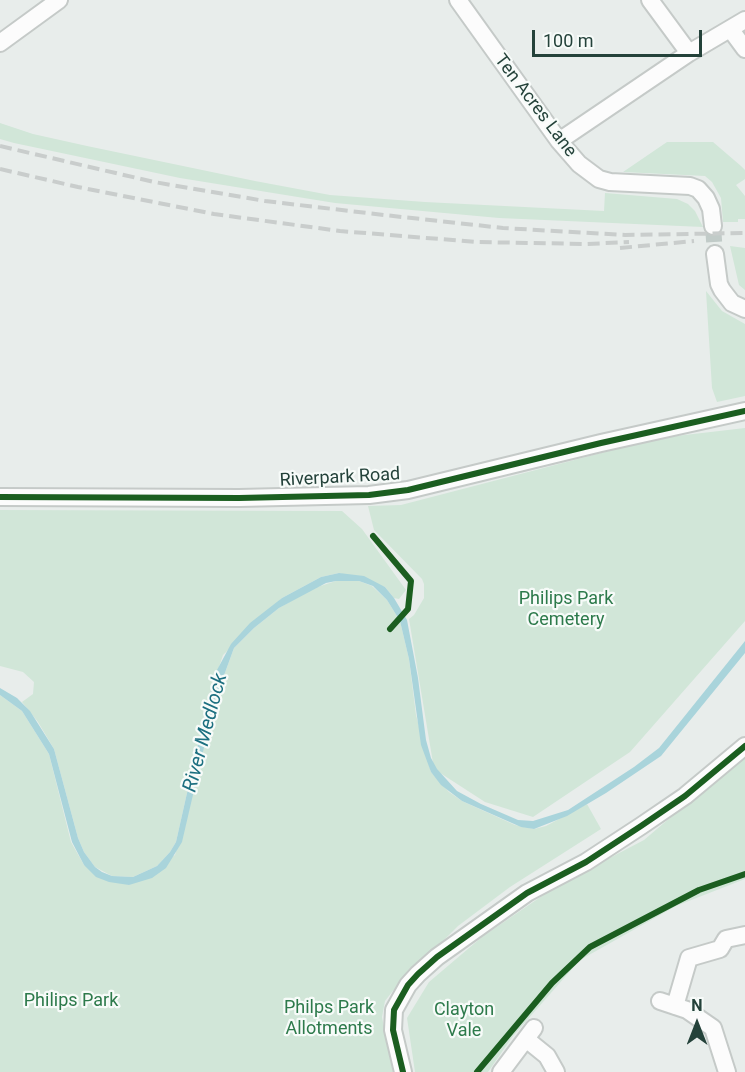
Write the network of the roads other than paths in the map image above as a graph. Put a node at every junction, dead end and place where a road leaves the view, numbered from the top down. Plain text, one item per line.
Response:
1 (59, 0) edge
2 (458, 0) edge
3 (650, 0) edge
4 (738, 25) edge
5 (0, 43) edge
6 (745, 49) edge
7 (688, 53) junction
8 (559, 141) junction
9 (713, 226) tunnel mouth
10 (715, 254) tunnel mouth
11 (745, 309) edge
12 (745, 411) edge
13 (0, 497) edge
14 (745, 746) edge
15 (745, 935) edge
16 (403, 1072) edge
17 (501, 1072) edge
18 (556, 1072) edge
19 (727, 1072) edge

1 - 5 street
2 - 8 street, Ten Acres Lane
3 - 7 street
4 - 6 street
4 - 7 street
7 - 8 street
8 - 9 street, Ten Acres Lane
10 - 11 street
12 - 13 street, Riverpark Road
14 - 16 street
15 - 19 street
17 - 18 street

